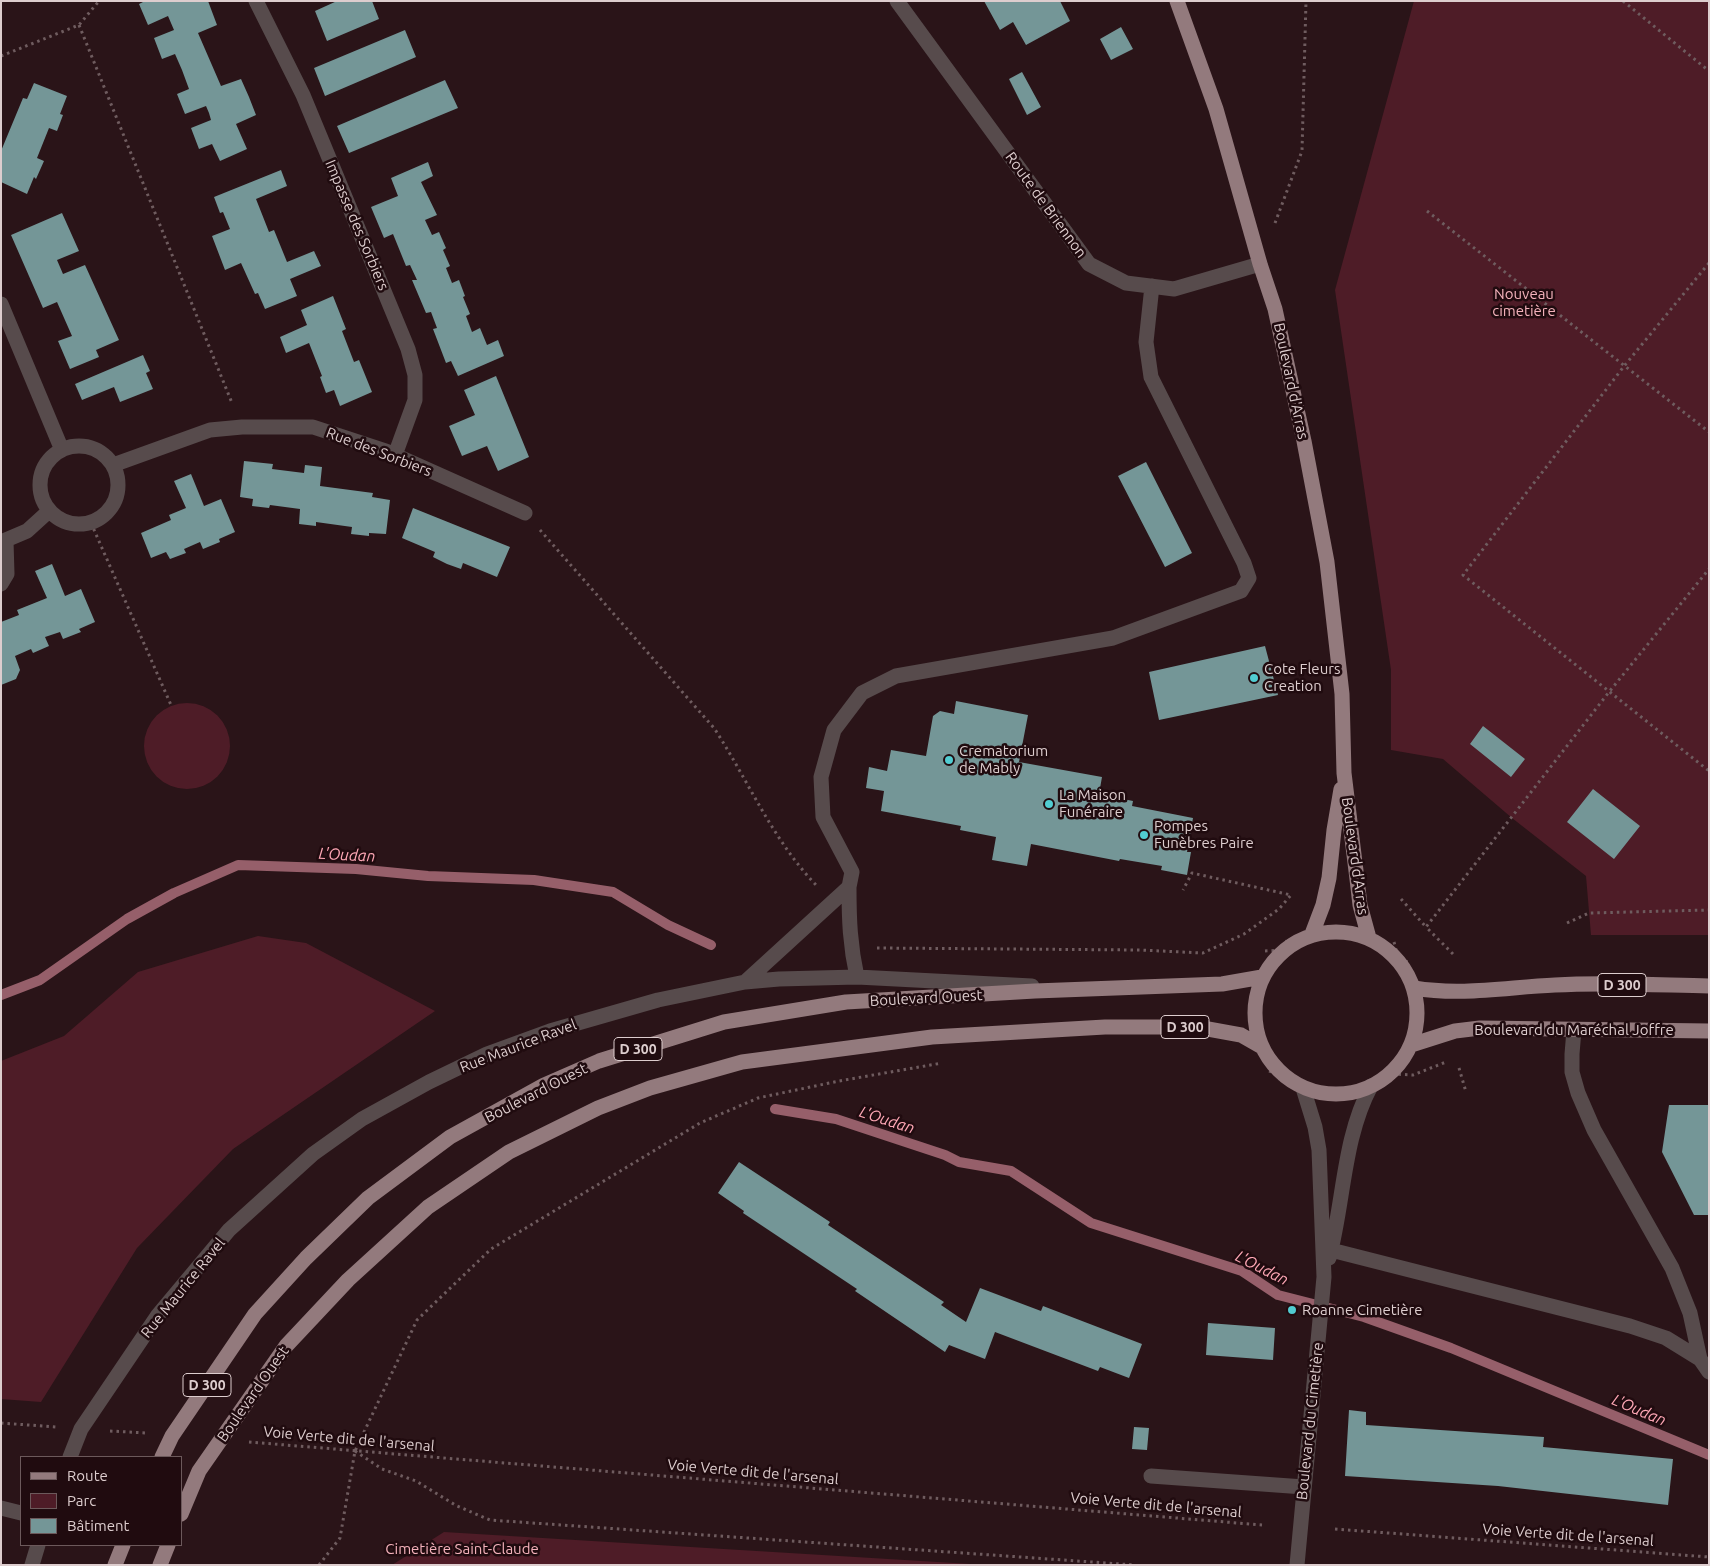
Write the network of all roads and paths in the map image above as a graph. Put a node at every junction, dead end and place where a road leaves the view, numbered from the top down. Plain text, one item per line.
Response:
1 (99, 1) edge
2 (256, 1) edge
3 (897, 1) edge
4 (1177, 1) edge
5 (1306, 1) edge
6 (1623, 1) edge
7 (79, 25) junction
8 (1, 56) edge
9 (1709, 71) edge
10 (1427, 211) dead end
11 (1709, 263) edge
12 (1260, 264) junction
13 (1152, 286) junction
14 (1, 304) edge
15 (1625, 366) junction
16 (242, 426) junction
17 (1709, 432) edge
18 (62, 450) junction
19 (395, 455) junction
20 (113, 465) junction
21 (49, 511) junction
22 (524, 512) joint
23 (91, 523) junction
24 (4, 542) edge
25 (1709, 569) edge
26 (1, 584) edge
27 (1609, 692) junction
28 (171, 705) dead end
29 (1709, 771) edge
30 (1344, 773) junction
31 (849, 887) junction
32 (1183, 890) dead end
33 (1400, 899) dead end
34 (832, 902) junction
35 (1709, 910) edge
36 (1567, 922) dead end
37 (1426, 927) junction
38 (1312, 934) junction
39 (1369, 938) junction
40 (850, 948) junction
41 (1452, 954) dead end
42 (1262, 977) junction
43 (857, 978) junction
44 (745, 982) junction
45 (1709, 986) edge
46 (1414, 988) junction
47 (1103, 989) junction
48 (1574, 1030) junction
49 (1709, 1031) edge
50 (1411, 1045) junction
51 (1262, 1047) junction
52 (950, 1062) dead end
53 (1459, 1068) dead end
54 (1371, 1086) junction
55 (1303, 1088) junction
56 (1466, 1092) dead end
57 (1331, 1250) junction
58 (1324, 1277) junction
59 (1700, 1359) junction
60 (1709, 1372) edge
61 (242, 1441) dead end
62 (355, 1450) junction
63 (70, 1456) edge
64 (162, 1456) edge
65 (1151, 1476) dead end
66 (1304, 1486) junction
67 (1, 1508) edge
68 (182, 1512) edge
69 (20, 1513) edge
70 (1262, 1524) dead end
71 (1335, 1529) dead end
72 (38, 1546) edge
73 (123, 1546) edge
74 (168, 1546) edge
75 (1709, 1557) edge
76 (32, 1565) edge
77 (115, 1565) edge
78 (160, 1565) edge
79 (319, 1565) edge
80 (1136, 1565) edge
81 (1296, 1565) edge

1 - 7 path
2 - 19 street, Impasse des Sorbiers
3 - 13 street, Route de Briennon
4 - 12 main road, Boulevard d'Arras
5 - 12 path
6 - 9 path
7 - 8 path
7 - 16 path
10 - 15 path
11 - 15 path
12 - 13 street, Route de Briennon
12 - 30 main road, Boulevard d'Arras
13 - 31 street
14 - 18 street
15 - 17 path
15 - 27 path
16 - 19 street, Rue des Sorbiers
16 - 20 street, Rue des Sorbiers
18 - 20 street
18 - 21 street
19 - 22 street, Rue des Sorbiers
20 - 23 street
21 - 23 street
21 - 24 street
22 - 34 path
23 - 28 path
24 - 26 street
25 - 27 path
27 - 29 path
27 - 37 path
30 - 38 main road, Boulevard d'Arras
30 - 39 main road, Boulevard d'Arras
31 - 34 street
31 - 40 street
32 - 40 path
33 - 37 path
34 - 44 street
35 - 36 path
37 - 41 path
38 - 39 main road
38 - 42 main road
39 - 46 main road
40 - 43 street
42 - 47 main road, Boulevard Ouest / D 300
42 - 51 main road
43 - 44 street, Rue Maurice Ravel
43 - 47 street, Rue Maurice Ravel
44 - 63 street, Rue Maurice Ravel
45 - 46 main road, D 300
46 - 50 main road
47 - 64 main road, Boulevard Ouest / D 300
48 - 49 main road, Boulevard du Maréchal Joffre
48 - 50 main road, Boulevard du Maréchal Joffre
48 - 59 street
50 - 54 main road
51 - 55 main road
51 - 68 main road, Boulevard Ouest / D 300
52 - 62 path
53 - 56 path
54 - 55 main road
54 - 57 street, Boulevard du Cimetière
55 - 58 street, Boulevard du Cimetière
57 - 58 street, Boulevard du Cimetière
57 - 59 street
58 - 66 street, Boulevard du Cimetière
59 - 60 street
61 - 62 path, Voie Verte dit de l'arsenal
62 - 70 path, Voie Verte dit de l'arsenal
62 - 79 path
62 - 80 path
65 - 66 street
66 - 81 street, Boulevard du Cimetière
67 - 69 street
71 - 75 path, Voie Verte dit de l'arsenal
72 - 76 street
73 - 77 main road
74 - 78 main road

